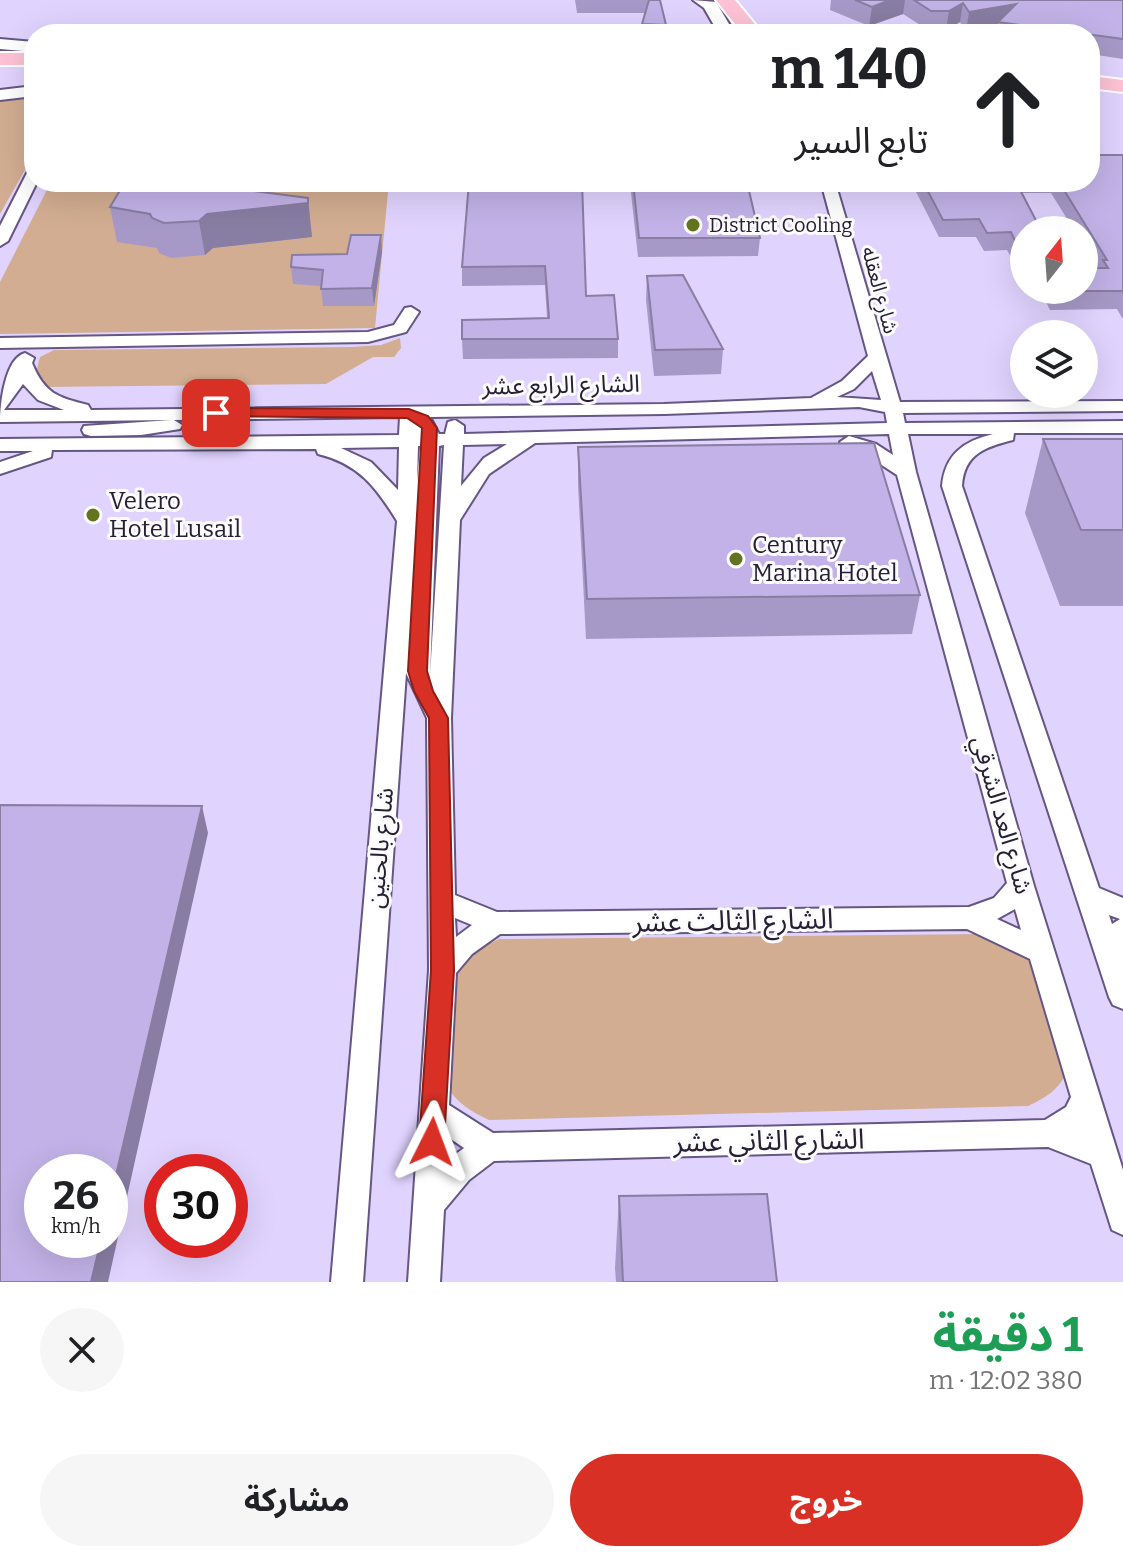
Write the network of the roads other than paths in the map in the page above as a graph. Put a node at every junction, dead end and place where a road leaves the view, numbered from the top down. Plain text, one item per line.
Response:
1 (701, 0) edge
2 (725, 0) edge
3 (760, 14) dead end
4 (724, 24) edge
5 (745, 24) edge
6 (768, 24) edge
7 (0, 49) edge
8 (24, 51) edge
9 (24, 53) edge
10 (0, 59) edge
11 (24, 76) edge
12 (1100, 76) edge
13 (1123, 79) edge
14 (1100, 83) edge
15 (0, 85) edge
16 (1123, 86) edge
17 (24, 87) edge
18 (24, 192) edge
19 (831, 192) edge
20 (0, 241) edge
21 (403, 312) dead end
22 (26, 342) junction
23 (0, 343) edge
24 (876, 358) junction
25 (24, 364) junction
26 (809, 403) junction
27 (0, 406) edge
28 (1098, 406) edge
29 (1123, 406) edge
30 (1010, 407) edge
31 (893, 408) junction
32 (921, 408) junction
33 (1011, 408) edge
34 (216, 413) junction
35 (102, 414) junction
36 (0, 416) edge
37 (941, 418) junction
38 (1123, 427) edge
39 (983, 428) junction
40 (1041, 428) junction
41 (431, 429) junction
42 (921, 429) junction
43 (773, 431) junction
44 (0, 432) edge
45 (899, 437) junction
46 (535, 438) junction
47 (280, 444) junction
48 (0, 445) edge
49 (76, 445) junction
50 (198, 445) junction
51 (0, 468) edge
52 (906, 472) junction
53 (407, 522) junction
54 (451, 523) junction
55 (439, 718) junction
56 (1021, 886) junction
57 (1088, 894) junction
58 (442, 901) junction
59 (1123, 910) edge
60 (970, 918) junction
61 (495, 923) junction
62 (1115, 939) edge
63 (1041, 952) junction
64 (443, 970) junction
65 (1123, 997) edge
66 (1086, 1098) junction
67 (433, 1111) junction
68 (1049, 1133) junction
69 (489, 1147) junction
70 (1103, 1155) junction
71 (429, 1204) junction
72 (1123, 1220) edge
73 (347, 1282) edge
74 (424, 1282) edge

1 - 4 street
2 - 5 main road
3 - 6 main road
7 - 8 street
9 - 10 main road
11 - 15 main road
12 - 13 main road
14 - 16 main road
15 - 17 street
18 - 20 street
19 - 24 street, شارع العقله
21 - 22 street
22 - 23 street
22 - 25 street
24 - 26 street
24 - 31 street, شارع العقله
24 - 32 street
25 - 27 street
25 - 35 street
26 - 31 street, الشارع الرابع عشر
26 - 41 street, الشارع الرابع عشر
28 - 29 street, الشارع الرابع عشر
30 - 32 street, الشارع الرابع عشر
31 - 32 street, الشارع الرابع عشر
31 - 45 street, شارع العد الشرقي
32 - 37 street
33 - 37 street
34 - 35 street
34 - 41 street
34 - 44 street
35 - 36 street
37 - 39 street
37 - 42 street
38 - 40 street
39 - 40 street
39 - 42 street
40 - 57 street
41 - 46 street
41 - 47 street
41 - 50 street
41 - 53 street, شارع بالحنين
41 - 54 street
41 - 55 street
42 - 45 street
43 - 45 street
43 - 46 street
43 - 52 street
45 - 52 street, شارع العد الشرقي
46 - 54 street
47 - 50 street
47 - 53 street
48 - 49 street
49 - 50 street
49 - 51 street
52 - 56 street, شارع العد الشرقي
53 - 73 street, شارع بالحنين
54 - 55 street
55 - 58 street
56 - 60 street, الشارع الثالث عشر
56 - 63 street, شارع العد الشرقي
57 - 59 street
57 - 62 street
58 - 61 street, الشارع الثالث عشر
58 - 64 street
60 - 61 street, الشارع الثالث عشر
60 - 63 street, الشارع الثالث عشر
61 - 64 street
62 - 65 street
63 - 66 street, شارع العد الشرقي
64 - 67 street
66 - 68 street
66 - 70 street, شارع العد الشرقي
67 - 69 street
67 - 71 street
68 - 69 street, الشارع الثاني عشر
68 - 70 street, الشارع الثاني عشر
69 - 71 street
70 - 72 street, شارع العد الشرقي
71 - 74 street

